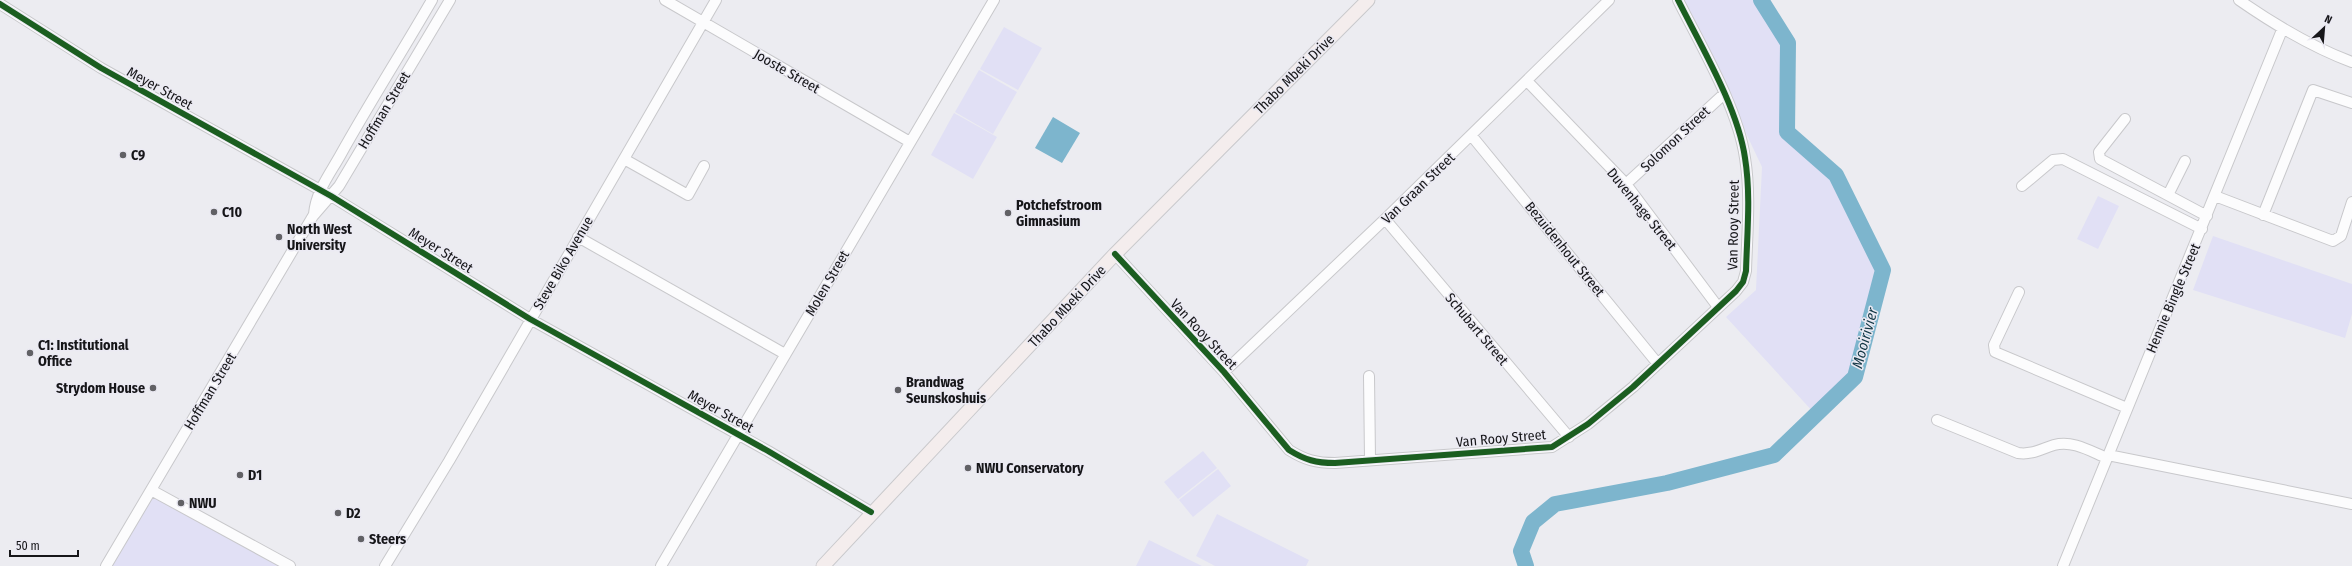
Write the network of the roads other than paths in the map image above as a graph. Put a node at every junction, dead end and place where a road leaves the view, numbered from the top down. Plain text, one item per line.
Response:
1 (432, 0) edge
2 (450, 0) edge
3 (665, 0) edge
4 (716, 0) edge
5 (994, 0) edge
6 (1368, 0) edge
7 (1610, 0) edge
8 (1678, 0) edge
9 (2239, 0) edge
10 (0, 4) edge
11 (703, 22) junction
12 (2282, 30) junction
13 (2352, 62) edge
14 (1527, 81) junction
15 (1724, 94) junction
16 (2352, 103) edge
17 (2125, 119) dead end
18 (1471, 136) junction
19 (910, 142) junction
20 (624, 159) junction
21 (2186, 161) dead end
22 (704, 166) dead end
23 (1626, 184) junction
24 (2022, 186) dead end
25 (320, 191) junction
26 (2168, 195) junction
27 (331, 196) junction
28 (2215, 196) junction
29 (2352, 202) edge
30 (2263, 215) junction
31 (313, 216) junction
32 (2207, 216) junction
33 (1385, 220) junction
34 (2202, 230) junction
35 (578, 237) junction
36 (1115, 254) junction
37 (2019, 292) dead end
38 (1718, 307) junction
39 (530, 318) junction
40 (785, 354) junction
41 (1658, 364) junction
42 (1224, 372) junction
43 (1368, 376) dead end
44 (2127, 408) junction
45 (1937, 420) dead end
46 (738, 434) junction
47 (1569, 437) junction
48 (2107, 456) junction
49 (1370, 459) junction
50 (151, 490) junction
51 (2352, 504) edge
52 (871, 512) junction
53 (106, 566) edge
54 (290, 566) edge
55 (385, 566) edge
56 (661, 566) edge
57 (823, 566) edge
58 (2063, 566) edge

1 - 25 street, Hoffman Street
2 - 27 street, Hoffman Street
3 - 11 street, Jooste Street
4 - 11 street, Steve Biko Avenue
5 - 19 street, Molen Street
6 - 36 main road, Thabo Mbeki Drive
7 - 14 street, Van Graan Street
8 - 15 street, Van Rooy Street
9 - 12 street
10 - 25 street, Meyer Street
11 - 19 street, Jooste Street
11 - 20 street, Steve Biko Avenue
12 - 13 street
12 - 28 street, Hennie Bingle Street
14 - 18 street, Van Graan Street
14 - 23 street, Duvenhage Street
15 - 23 street, Solomon Street
15 - 38 street, Van Rooy Street
16 - 30 street
17 - 26 street
18 - 33 street, Van Graan Street
18 - 41 street, Bezuidenhout Street
19 - 40 street, Molen Street
20 - 22 street
20 - 35 street, Steve Biko Avenue
21 - 26 street
23 - 38 street, Duvenhage Street
24 - 34 street
25 - 27 street, Meyer Street
25 - 31 street, Hoffman Street
26 - 32 street
27 - 31 street, Hoffman Street
27 - 39 street, Meyer Street
28 - 30 street
28 - 32 street, Hennie Bingle Street
29 - 30 street
31 - 50 street, Hoffman Street
32 - 34 street, Hennie Bingle Street
33 - 42 street, Van Graan Street
33 - 47 street, Schubart Street
34 - 44 street, Hennie Bingle Street
35 - 39 street, Steve Biko Avenue
35 - 40 street
36 - 42 street, Van Rooy Street
36 - 52 main road, Thabo Mbeki Drive
37 - 44 street
38 - 41 street, Van Rooy Street
39 - 46 street, Meyer Street
39 - 55 street, Steve Biko Avenue
40 - 46 street, Molen Street
41 - 47 street, Van Rooy Street
42 - 49 street, Van Rooy Street
43 - 49 street
44 - 48 street, Hennie Bingle Street
45 - 48 street
46 - 52 street, Meyer Street
46 - 56 street, Molen Street
47 - 49 street, Van Rooy Street
48 - 51 street
48 - 58 street, Hennie Bingle Street
50 - 53 street, Hoffman Street
50 - 54 street
52 - 57 main road, Thabo Mbeki Drive

